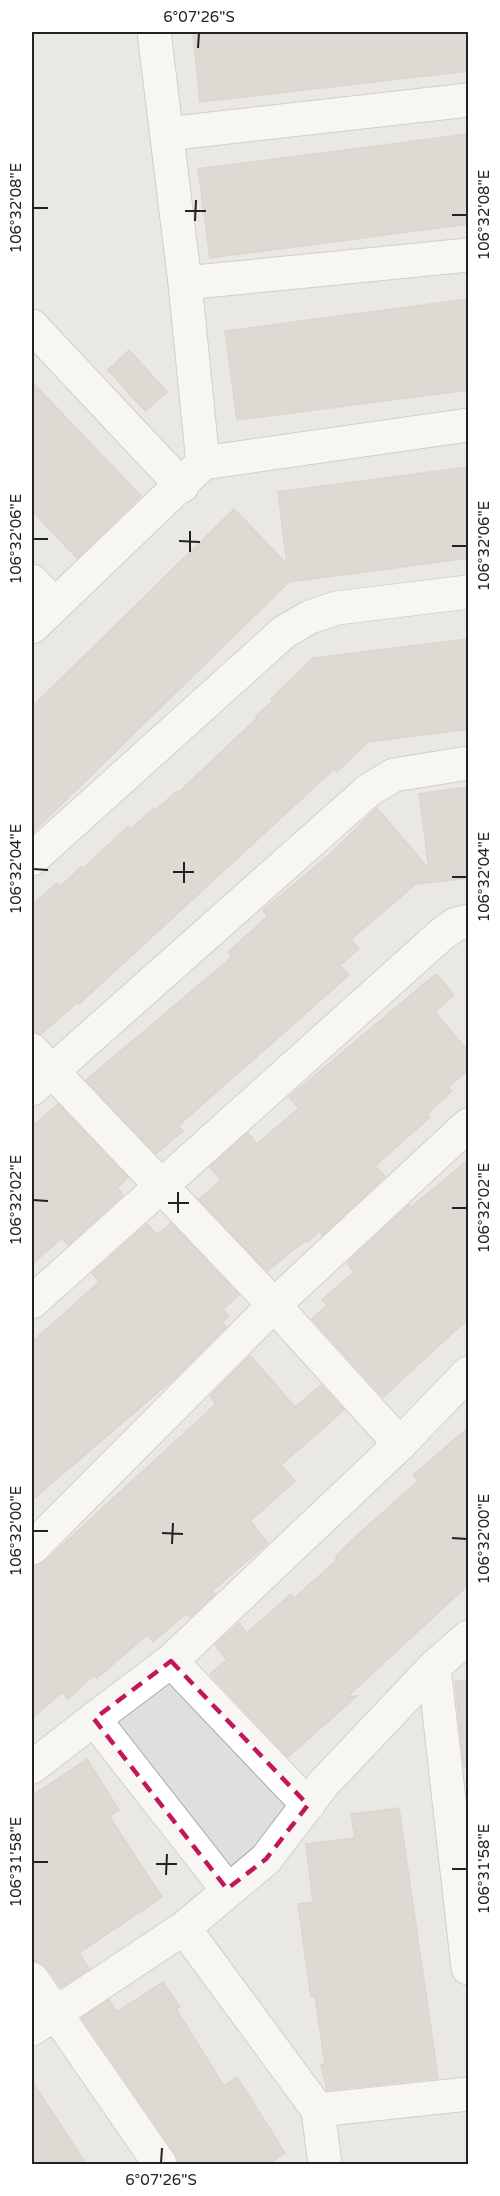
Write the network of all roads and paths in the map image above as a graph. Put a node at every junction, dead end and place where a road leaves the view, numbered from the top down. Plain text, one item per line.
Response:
1 (154, 32) edge
2 (468, 100) edge
3 (166, 134) junction
4 (468, 255) edge
5 (185, 283) junction
6 (32, 326) edge
7 (468, 425) edge
8 (192, 474) junction
9 (32, 580) edge
10 (468, 592) edge
11 (54, 604) junction
12 (32, 627) edge
13 (468, 764) edge
14 (32, 860) edge
15 (468, 921) edge
16 (38, 1070) edge
17 (468, 1125) edge
18 (159, 1187) junction
19 (32, 1302) edge
20 (274, 1305) junction
21 (468, 1373) edge
22 (399, 1444) junction
23 (32, 1548) edge
24 (468, 1637) edge
25 (171, 1661) junction
26 (434, 1668) junction
27 (94, 1719) junction
28 (32, 1767) edge
29 (308, 1805) junction
30 (227, 1889) junction
31 (184, 1928) junction
32 (468, 1968) edge
33 (32, 1979) edge
34 (43, 2021) edge
35 (468, 2094) edge
36 (318, 2110) junction
37 (160, 2164) edge
38 (325, 2164) edge

1 - 3 street
2 - 3 street
3 - 5 street
4 - 5 street
5 - 8 street
6 - 8 street
7 - 8 street
8 - 11 street
9 - 11 street
10 - 14 street
11 - 12 street
13 - 16 street
15 - 18 street
16 - 18 street
17 - 20 street
18 - 19 street
18 - 20 street
20 - 22 street
20 - 23 street
21 - 22 street
22 - 25 street
24 - 26 street
25 - 27 street
25 - 29 street
26 - 29 street
26 - 32 street
27 - 28 street
27 - 30 street
29 - 30 street
30 - 31 street
31 - 34 street
31 - 36 street
33 - 34 street
34 - 37 street
35 - 36 street
36 - 38 street

